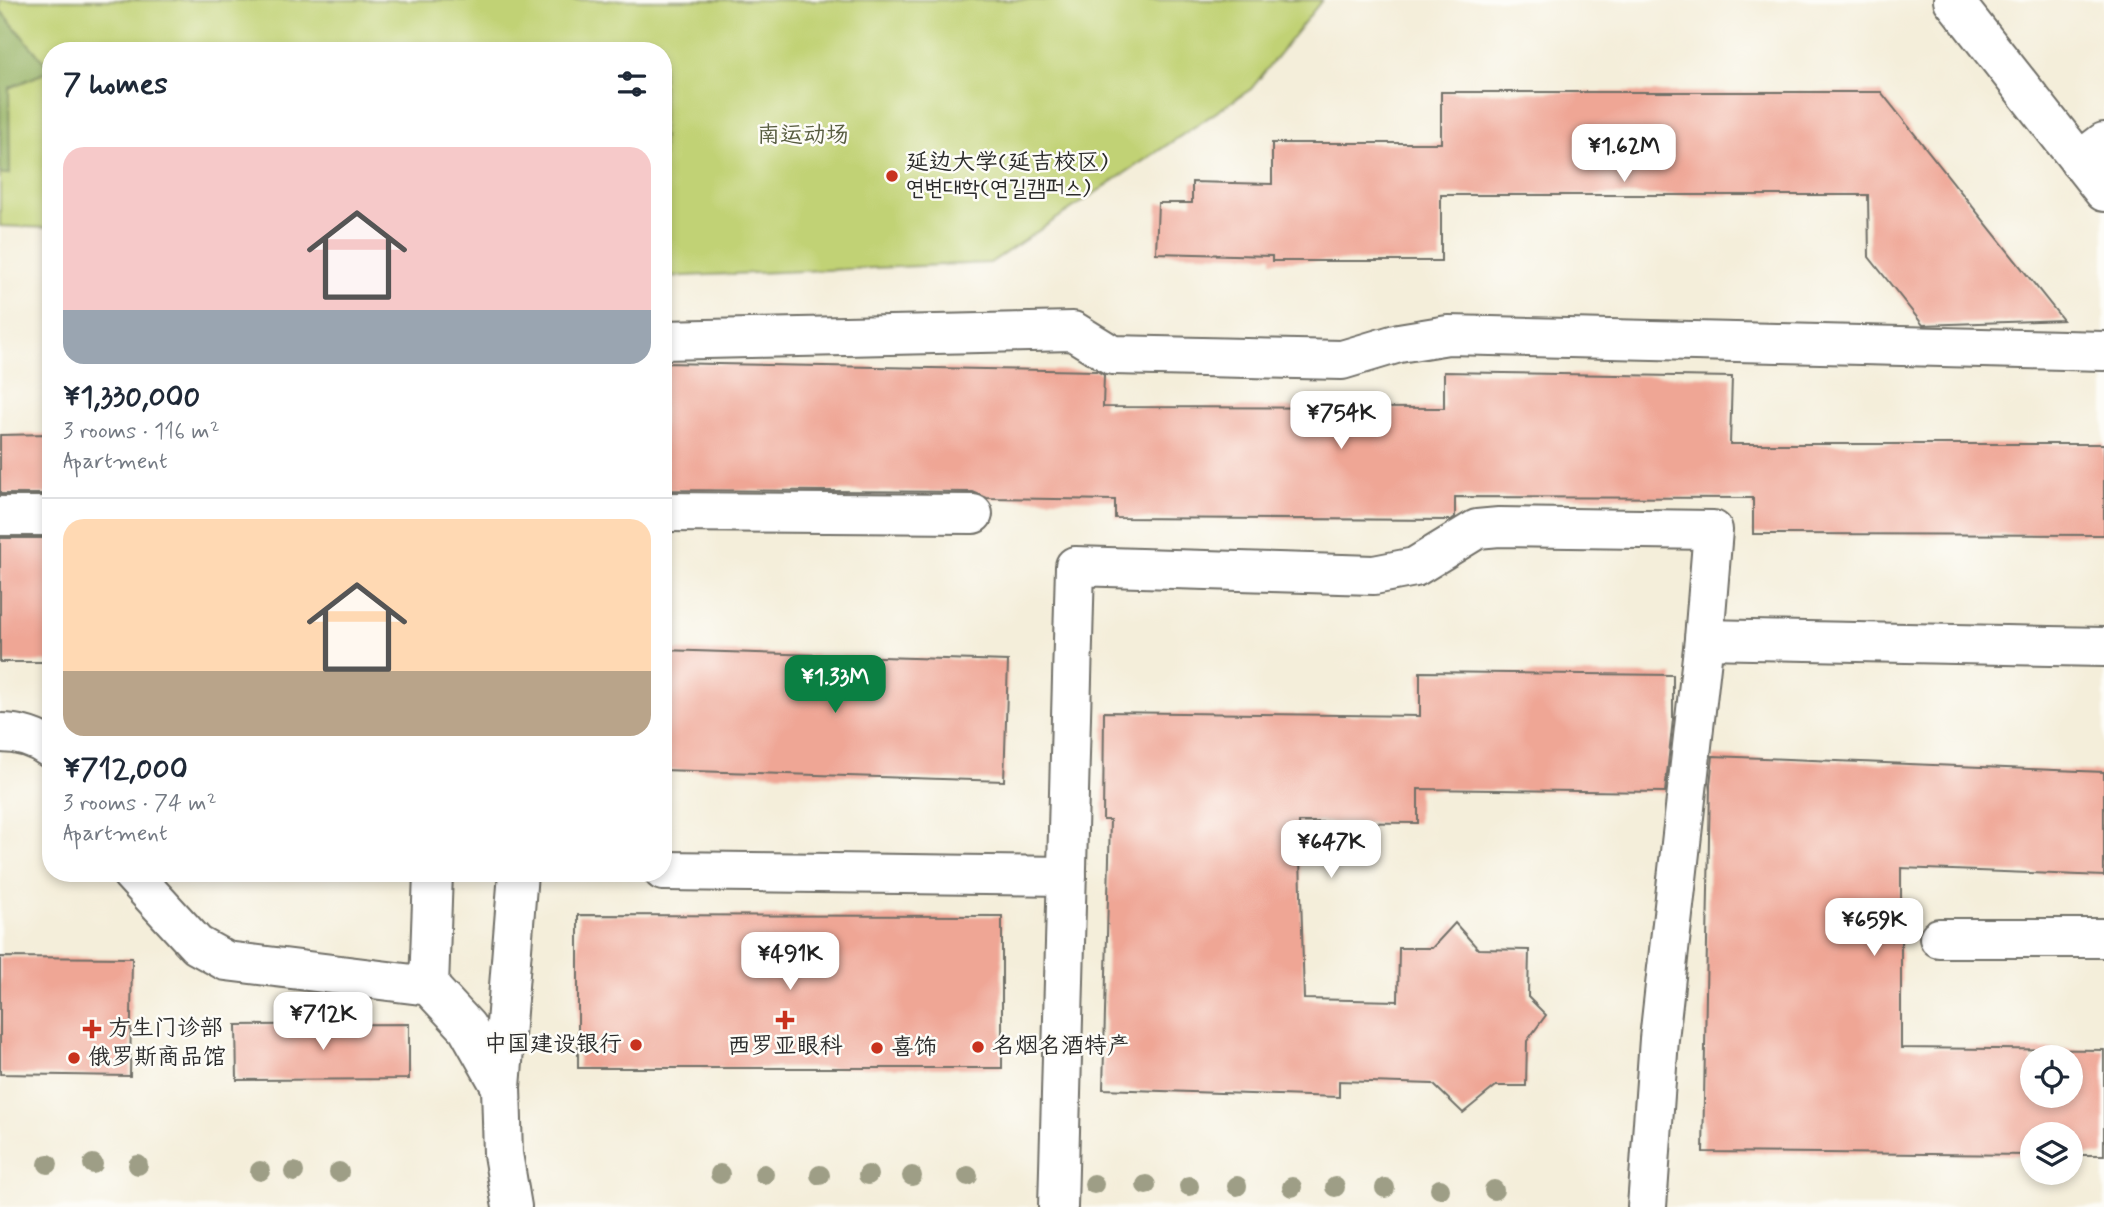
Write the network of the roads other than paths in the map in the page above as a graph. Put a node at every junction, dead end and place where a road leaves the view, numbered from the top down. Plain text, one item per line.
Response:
1 (1953, 0) edge
2 (2091, 151) edge
3 (2104, 192) edge
4 (672, 340) edge
5 (2104, 351) edge
6 (672, 512) edge
7 (973, 514) dead end
8 (0, 516) edge
9 (42, 516) edge
10 (1704, 639) junction
11 (2104, 647) edge
12 (0, 733) edge
13 (42, 743) edge
14 (672, 871) edge
15 (1067, 876) junction
16 (139, 882) edge
17 (433, 882) edge
18 (517, 882) edge
19 (1939, 938) dead end
20 (2104, 938) edge
21 (429, 986) junction
22 (501, 1087) junction
23 (512, 1207) edge
24 (1058, 1207) edge
25 (1647, 1207) edge

1 - 2 main road
2 - 3 main road
4 - 5 main road
6 - 7 main road
8 - 9 main road
10 - 11 main road
10 - 15 main road
10 - 25 main road
12 - 13 main road
14 - 15 main road
15 - 24 main road
16 - 21 main road
17 - 21 main road
18 - 22 main road
19 - 20 main road
21 - 22 main road
22 - 23 main road

